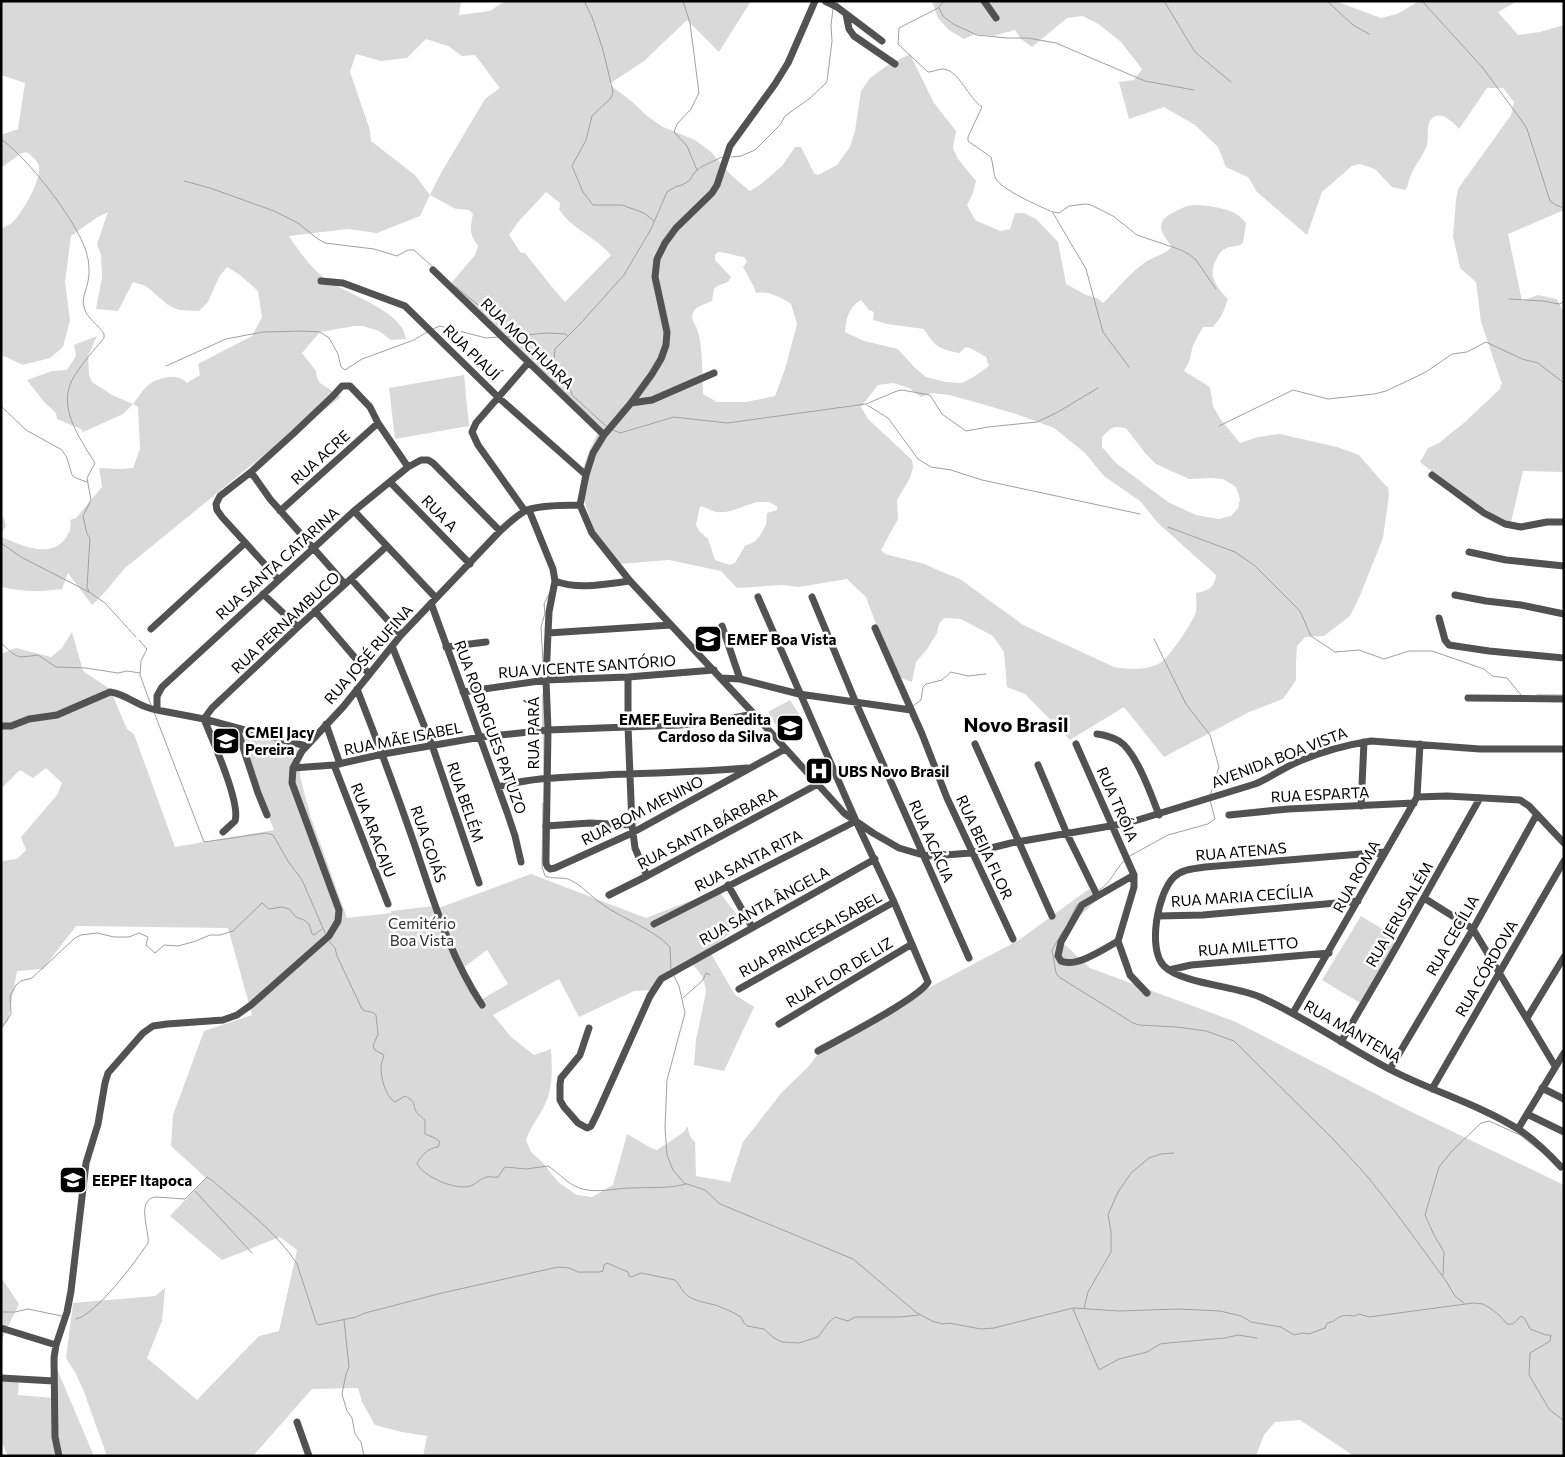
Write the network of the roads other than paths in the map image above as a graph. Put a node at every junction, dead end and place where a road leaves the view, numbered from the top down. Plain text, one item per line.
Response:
1 (815, 1) edge
2 (825, 1) edge
3 (984, 1) edge
4 (846, 14) junction
5 (996, 18) dead end
6 (882, 41) dead end
7 (895, 64) dead end
8 (433, 270) dead end
9 (321, 281) dead end
10 (528, 363) junction
11 (714, 373) dead end
12 (499, 398) junction
13 (631, 403) junction
14 (378, 423) junction
15 (604, 435) junction
16 (408, 467) junction
17 (251, 472) junction
18 (586, 475) junction
19 (1432, 475) dead end
20 (390, 482) junction
21 (580, 505) junction
22 (527, 510) junction
23 (280, 511) junction
24 (354, 512) junction
25 (1564, 522) edge
26 (500, 530) junction
27 (245, 543) junction
28 (387, 546) junction
29 (314, 548) junction
30 (1469, 552) dead end
31 (470, 564) junction
32 (1564, 566) edge
33 (279, 580) junction
34 (555, 581) junction
35 (630, 581) junction
36 (348, 582) junction
37 (263, 594) junction
38 (1455, 595) dead end
39 (758, 597) dead end
40 (812, 597) dead end
41 (433, 600) junction
42 (315, 612) junction
43 (1564, 614) edge
44 (1438, 618) dead end
45 (671, 625) junction
46 (722, 626) dead end
47 (298, 627) junction
48 (875, 628) dead end
49 (151, 629) dead end
50 (548, 633) junction
51 (401, 634) junction
52 (486, 642) dead end
53 (392, 646) junction
54 (446, 647) junction
55 (1564, 658) edge
56 (714, 670) junction
57 (369, 674) junction
58 (628, 677) junction
59 (721, 678) junction
60 (740, 679) junction
61 (546, 680) junction
62 (357, 689) junction
63 (463, 692) junction
64 (799, 694) junction
65 (1468, 698) dead end
66 (1564, 699) edge
67 (856, 703) junction
68 (157, 710) junction
69 (911, 710) junction
70 (754, 714) junction
71 (204, 719) junction
72 (326, 724) junction
73 (1, 726) edge
74 (628, 726) junction
75 (237, 729) junction
76 (548, 730) junction
77 (1097, 734) dead end
78 (481, 737) junction
79 (1364, 742) junction
80 (975, 744) dead end
81 (1076, 744) dead end
82 (1420, 744) junction
83 (306, 746) junction
84 (432, 746) junction
85 (785, 749) junction
86 (1564, 749) edge
87 (383, 754) junction
88 (337, 764) junction
89 (1038, 765) dead end
90 (293, 768) junction
91 (750, 768) junction
92 (630, 774) junction
93 (547, 778) junction
94 (818, 784) junction
95 (498, 787) junction
96 (1480, 798) junction
97 (1415, 800) junction
98 (1361, 806) junction
99 (1537, 814) junction
100 (267, 815) dead end
101 (1159, 815) junction
102 (1228, 815) dead end
103 (856, 821) junction
104 (546, 826) junction
105 (1114, 826) junction
106 (632, 829) junction
107 (223, 832) dead end
108 (1067, 834) junction
109 (1020, 842) junction
110 (1564, 843) edge
111 (1385, 852) junction
112 (971, 853) junction
113 (923, 855) junction
114 (875, 859) junction
115 (1564, 861) edge
116 (521, 862) dead end
117 (1134, 875) junction
118 (647, 876) junction
119 (479, 883) dead end
120 (728, 885) junction
121 (609, 895) dead end
122 (1097, 896) junction
123 (1424, 898) junction
124 (1358, 901) junction
125 (894, 902) junction
126 (388, 904) dead end
127 (1052, 916) dead end
128 (1158, 916) junction
129 (654, 924) dead end
130 (752, 927) junction
131 (1472, 929) junction
132 (1013, 939) dead end
133 (1118, 941) junction
134 (912, 944) junction
135 (1329, 953) junction
136 (1564, 957) edge
137 (969, 958) dead end
138 (1169, 970) junction
139 (1499, 973) junction
140 (738, 990) dead end
141 (1147, 993) dead end
142 (482, 1004) dead end
143 (1293, 1013) junction
144 (1527, 1018) junction
145 (779, 1024) dead end
146 (589, 1028) dead end
147 (1341, 1042) junction
148 (818, 1050) dead end
149 (1564, 1053) edge
150 (1555, 1066) junction
151 (1390, 1069) junction
152 (1542, 1088) junction
153 (1432, 1089) junction
154 (1564, 1099) edge
155 (1527, 1114) junction
156 (1518, 1129) junction
157 (1564, 1132) edge
158 (1561, 1167) dead end
159 (1, 1328) edge
160 (56, 1345) junction
161 (1, 1378) edge
162 (54, 1381) junction
163 (297, 1422) dead end
164 (59, 1456) edge
165 (309, 1456) edge

1 - 13 street
2 - 4 street
3 - 5 street
4 - 6 street
4 - 7 street
8 - 10 street, RUA MOCHUARA
9 - 12 street, RUA PIAUÍ
10 - 12 street
10 - 15 street, RUA MOCHUARA
11 - 13 street
12 - 18 street, RUA PIAUÍ
12 - 22 street
13 - 15 street
14 - 16 street
14 - 17 street
14 - 23 street, RUA ACRE
15 - 18 street
16 - 20 street, RUA SANTA CATARINA
16 - 26 street, RUA SANTA CATARINA
17 - 23 street
17 - 27 street
18 - 21 street
19 - 25 street
20 - 24 street, RUA SANTA CATARINA
20 - 31 street, RUA A
21 - 22 street, RUA JOSÉ RUFINA
21 - 35 street, AVENIDA BOA VISTA
22 - 26 street, RUA JOSÉ RUFINA
22 - 34 street
23 - 29 street
24 - 28 street
24 - 29 street, RUA SANTA CATARINA
26 - 31 street, RUA JOSÉ RUFINA
27 - 33 street
27 - 49 street
28 - 36 street, RUA PERNAMBUCO
28 - 41 street
29 - 33 street, RUA SANTA CATARINA
29 - 36 street
30 - 32 street
31 - 41 street, RUA JOSÉ RUFINA
33 - 37 street, RUA SANTA CATARINA
34 - 35 street
34 - 50 street, RUA PARÁ
35 - 45 street, AVENIDA BOA VISTA
36 - 42 street, RUA PERNAMBUCO
36 - 51 street
37 - 47 street
37 - 68 street, RUA SANTA CATARINA
38 - 43 street
39 - 64 street, RUA PRINCESA ISABEL
40 - 67 street, RUA ACÁCIA
41 - 51 street, RUA JOSÉ RUFINA
41 - 54 street, RUA RODRIGUES PATUZO
42 - 47 street, RUA PERNAMBUCO
42 - 57 street
44 - 55 street
45 - 50 street
45 - 56 street, AVENIDA BOA VISTA
46 - 60 street
47 - 71 street, RUA PERNAMBUCO
48 - 69 street, RUA BEIJA FLOR
50 - 61 street, RUA PARÁ
51 - 53 street, RUA JOSÉ RUFINA
52 - 54 street
53 - 57 street, RUA JOSÉ RUFINA
53 - 84 street, RUA BELÉM
54 - 63 street, RUA RODRIGUES PATUZO
56 - 58 street, RUA VICENTE SANTÓRIO
56 - 59 street, AVENIDA BOA VISTA
57 - 62 street, RUA JOSÉ RUFINA
58 - 61 street, RUA VICENTE SANTÓRIO
58 - 74 street
59 - 60 street
59 - 70 street, AVENIDA BOA VISTA
60 - 64 street
61 - 63 street, RUA VICENTE SANTÓRIO
61 - 76 street, RUA PARÁ
62 - 72 street, RUA JOSÉ RUFINA
62 - 87 street, RUA GOIÁS
63 - 78 street, RUA RODRIGUES PATUZO
64 - 67 street
64 - 103 street, RUA PRINCESA ISABEL
65 - 66 street
67 - 69 street
67 - 113 street, RUA ACÁCIA
68 - 71 street
68 - 73 street
69 - 112 street, RUA BEIJA FLOR
70 - 74 street, RUA MÃE ISABEL
70 - 85 street, AVENIDA BOA VISTA
71 - 75 street
71 - 107 street
72 - 83 street, RUA JOSÉ RUFINA
72 - 88 street, RUA ARACAJU
74 - 76 street, RUA MÃE ISABEL
74 - 92 street
75 - 83 street
75 - 100 street
76 - 78 street, RUA MÃE ISABEL
76 - 93 street, RUA PARÁ
77 - 101 street
78 - 84 street, RUA MÃE ISABEL
78 - 95 street, RUA RODRIGUES PATUZO
79 - 82 street, AVENIDA BOA VISTA
79 - 98 street
79 - 101 street, AVENIDA BOA VISTA
80 - 109 street
81 - 105 street, RUA TRÓIA
82 - 86 street, AVENIDA BOA VISTA
82 - 97 street, RUA ROMA
83 - 90 street, RUA JOSÉ RUFINA
84 - 87 street, RUA MÃE ISABEL
84 - 119 street, RUA BELÉM
85 - 91 street, RUA BOM MENINO
85 - 94 street, AVENIDA BOA VISTA
87 - 88 street, RUA MÃE ISABEL
87 - 142 street, RUA GOIÁS
88 - 90 street, RUA MÃE ISABEL
88 - 126 street, RUA ARACAJU
89 - 108 street
90 - 160 street
91 - 92 street
91 - 106 street, RUA BOM MENINO
92 - 93 street
92 - 106 street
93 - 95 street
93 - 104 street, RUA PARÁ
94 - 103 street, AVENIDA BOA VISTA
94 - 118 street, RUA SANTA BÁRBARA
95 - 116 street, RUA RODRIGUES PATUZO
96 - 97 street, RUA ESPARTA
96 - 99 street, RUA ESPARTA
96 - 123 street, RUA JERUSALÉM
97 - 98 street, RUA ESPARTA
97 - 111 street, RUA ROMA
98 - 102 street, RUA ESPARTA
99 - 110 street, RUA ESPARTA
99 - 131 street, RUA CECÍLIA
101 - 105 street, AVENIDA BOA VISTA
103 - 113 street, AVENIDA BOA VISTA
103 - 114 street, RUA PRINCESA ISABEL
103 - 120 street, RUA SANTA RITA
104 - 106 street
104 - 106 street, RUA BOM MENINO
105 - 108 street, AVENIDA BOA VISTA
105 - 117 street, RUA TRÓIA
106 - 118 street
108 - 109 street, AVENIDA BOA VISTA
108 - 122 street
109 - 112 street, AVENIDA BOA VISTA
109 - 127 street
111 - 124 street, RUA ROMA
111 - 128 street, RUA ATENAS
112 - 113 street, AVENIDA BOA VISTA
112 - 132 street, RUA BEIJA FLOR
113 - 137 street, RUA ACÁCIA
114 - 125 street, RUA PRINCESA ISABEL
114 - 130 street, RUA SANTA ÂNGELA
115 - 139 street, RUA CÓRDOVA
117 - 122 street
117 - 133 street
118 - 121 street, RUA SANTA BÁRBARA
120 - 129 street, RUA SANTA RITA
120 - 130 street
122 - 133 street
123 - 131 street
123 - 147 street, RUA JERUSALÉM
124 - 128 street, RUA MARIA CECÍLIA
124 - 135 street, RUA ROMA
125 - 134 street, RUA PRINCESA ISABEL
125 - 140 street, RUA PRINCESA ISABEL
128 - 138 street, RUA ATENAS
130 - 146 street, RUA SANTA ÂNGELA
131 - 139 street
131 - 151 street, RUA CECÍLIA
133 - 141 street
134 - 145 street, RUA FLOR DE LIZ
134 - 148 street, RUA PRINCESA ISABEL
135 - 138 street, RUA MILETTO
135 - 143 street, RUA ROMA
136 - 144 street
138 - 143 street, RUA MANTENA
139 - 144 street
139 - 153 street, RUA CÓRDOVA
143 - 147 street, RUA MANTENA
144 - 150 street
147 - 151 street, RUA MANTENA
149 - 150 street
150 - 152 street
151 - 153 street, RUA MANTENA
152 - 154 street
152 - 155 street
153 - 156 street, RUA MANTENA
155 - 156 street
155 - 157 street
156 - 158 street, RUA MANTENA
159 - 160 street
160 - 162 street
161 - 162 street
162 - 164 street
163 - 165 street

